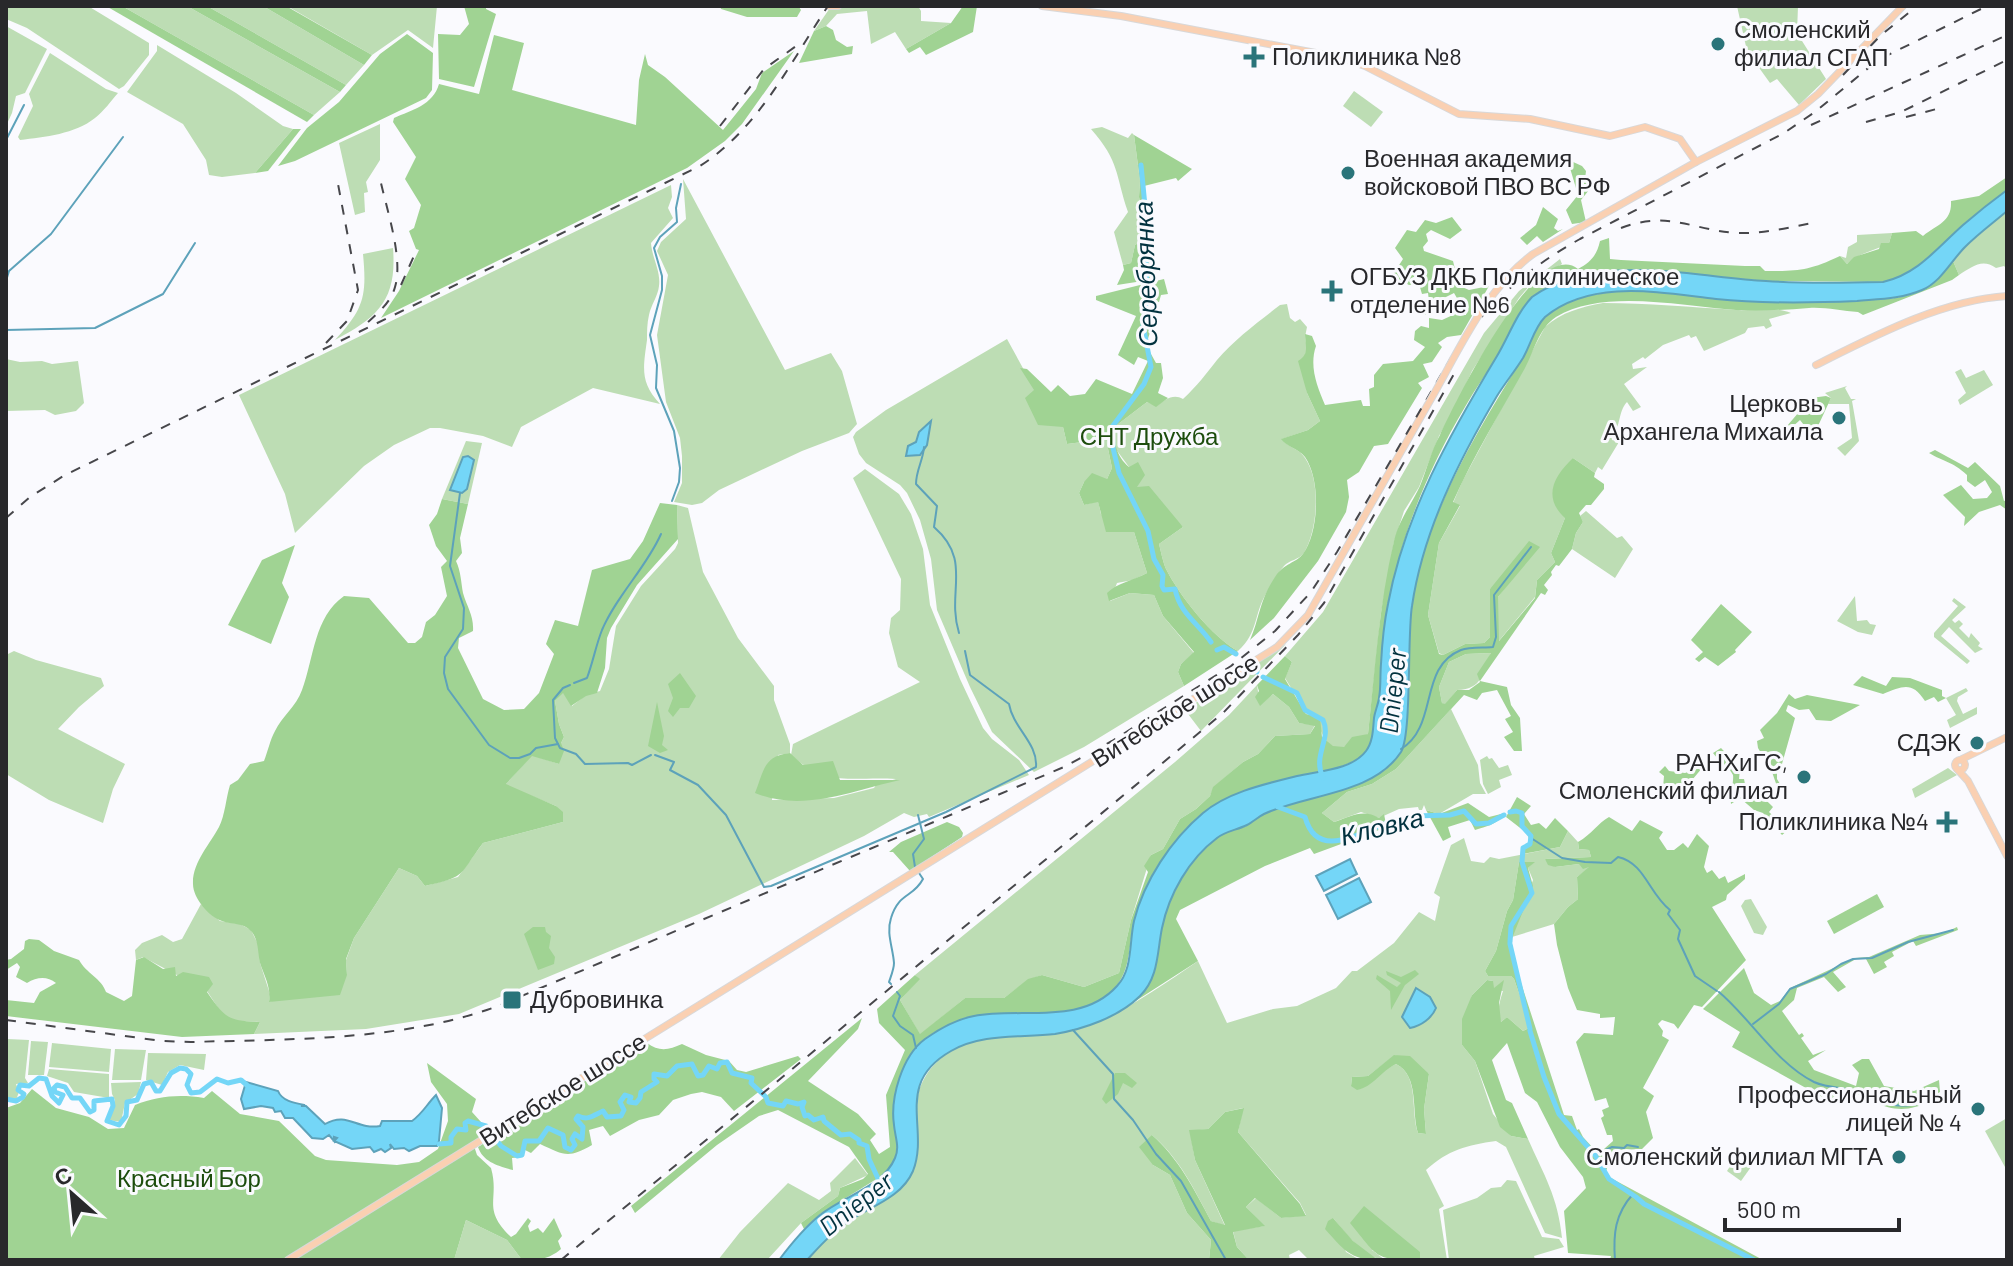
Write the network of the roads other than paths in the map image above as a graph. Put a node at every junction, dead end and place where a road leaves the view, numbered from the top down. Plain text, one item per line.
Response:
1 (829, 6) edge
2 (838, 6) edge
3 (1042, 6) edge
4 (1120, 6) edge
5 (1903, 6) edge
6 (1121, 16) junction
7 (1696, 162) junction
8 (2007, 296) edge
9 (1816, 365) dead end
10 (2007, 737) edge
11 (2007, 856) edge
12 (288, 1260) edge

1 - 2 main road
3 - 6 main road
4 - 6 main road
5 - 7 main road, Витебское шоссе
6 - 7 main road
7 - 12 main road, Витебское шоссе, bridge
8 - 9 main road
10 - 11 main road

